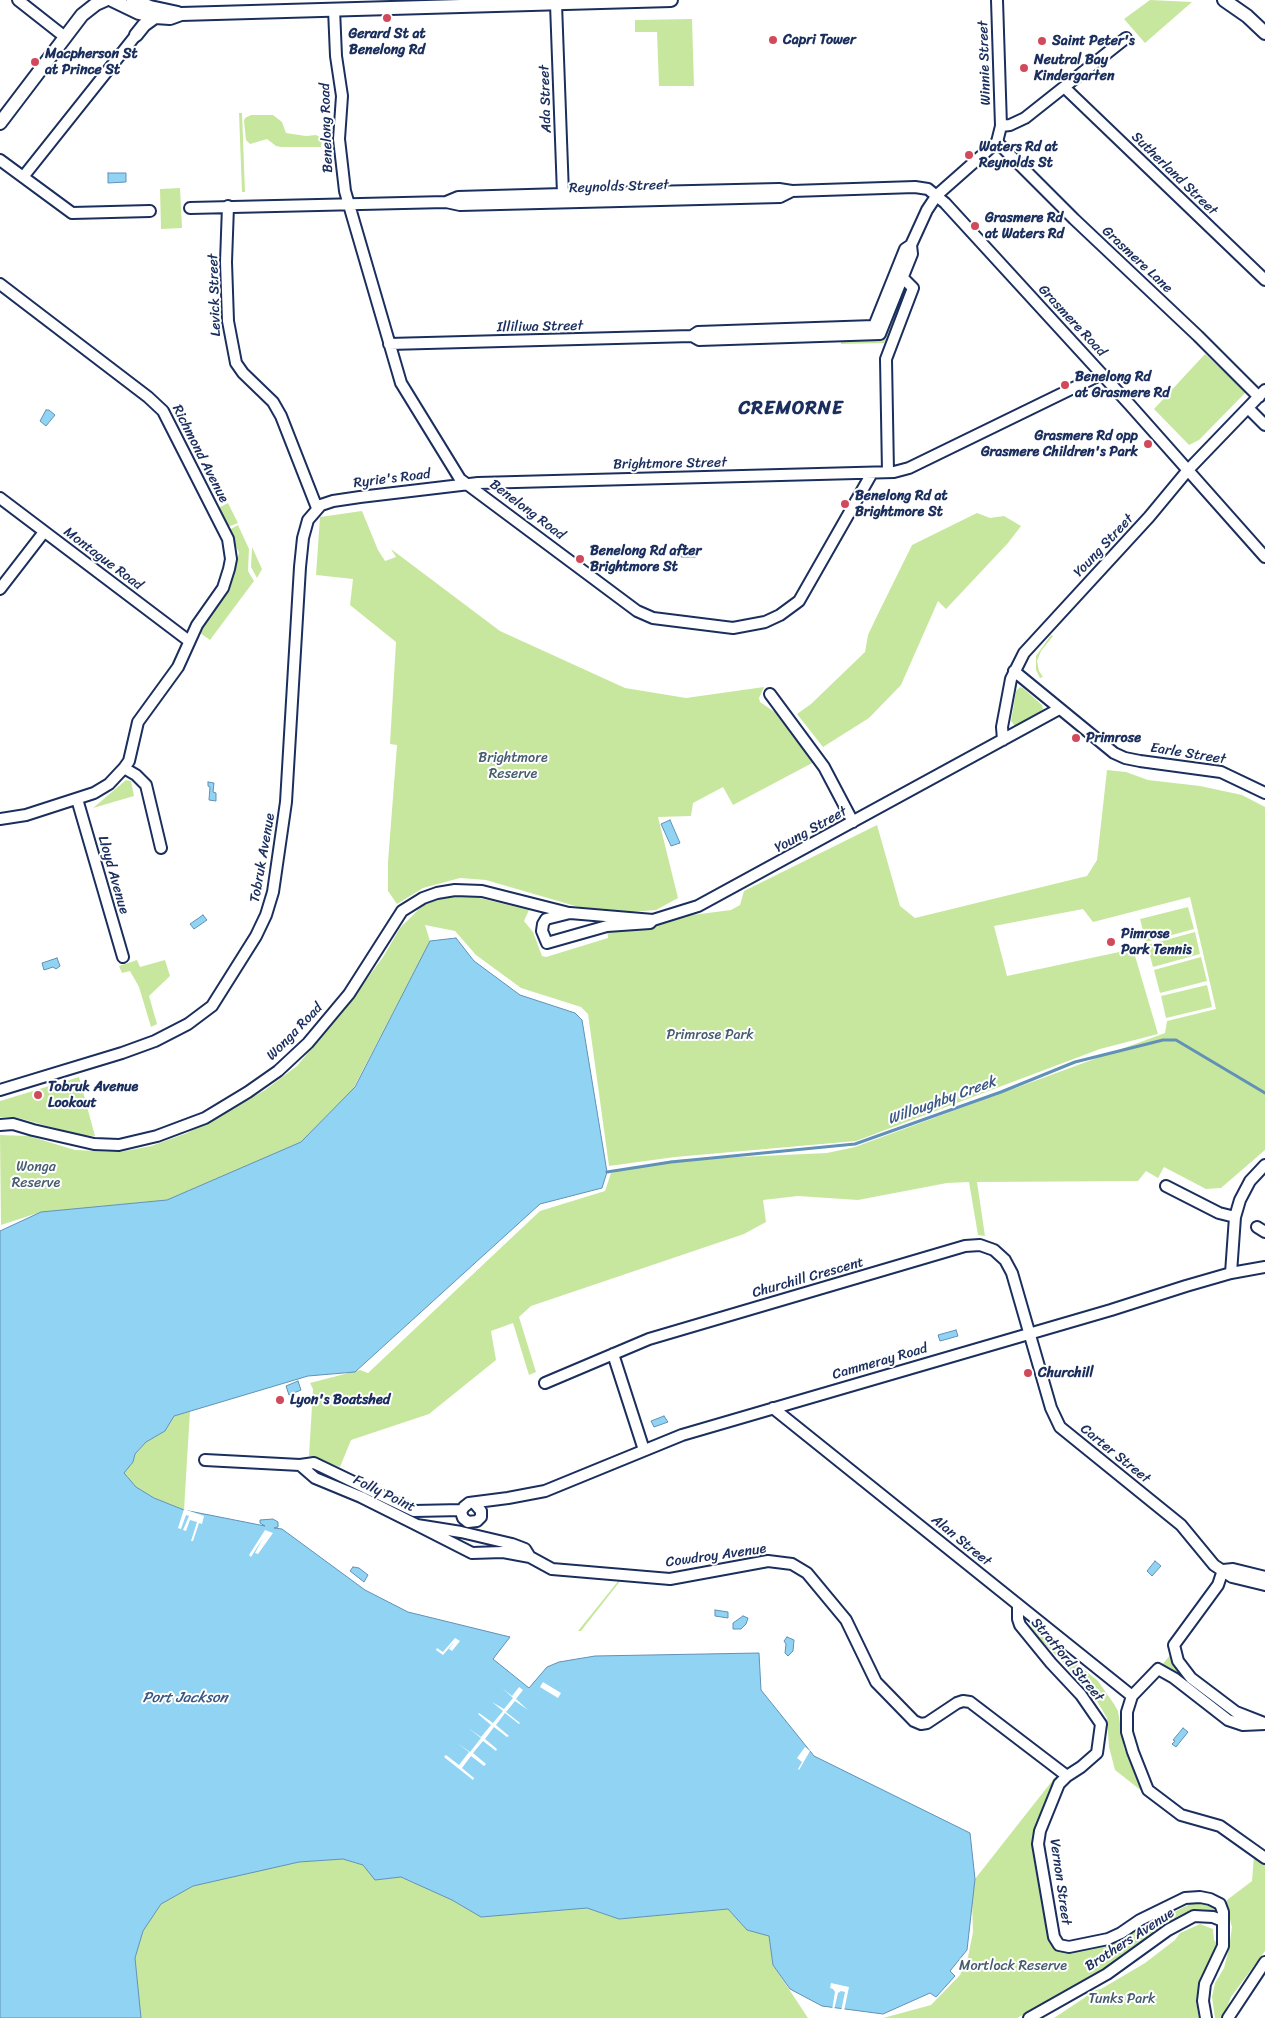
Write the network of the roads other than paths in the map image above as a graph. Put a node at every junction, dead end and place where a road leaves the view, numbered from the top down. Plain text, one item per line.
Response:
1 (18, 0) edge
2 (89, 0) edge
3 (105, 0) edge
4 (112, 0) edge
5 (133, 0) edge
6 (671, 0) edge
7 (997, 0) edge
8 (1224, 0) edge
9 (556, 4) junction
10 (334, 9) junction
11 (181, 14) junction
12 (82, 15) junction
13 (155, 17) junction
14 (1265, 33) edge
15 (136, 35) joint
16 (65, 37) junction
17 (1126, 38) dead end
18 (1065, 88) junction
19 (0, 122) edge
20 (1001, 126) junction
21 (997, 142) junction
22 (0, 160) edge
23 (23, 177) junction
24 (792, 191) junction
25 (563, 194) junction
26 (937, 195) junction
27 (446, 202) junction
28 (349, 205) junction
29 (228, 206) junction
30 (190, 208) dead end
31 (150, 210) dead end
32 (911, 245) junction
33 (903, 278) junction
34 (1265, 280) edge
35 (0, 284) edge
36 (692, 336) junction
37 (389, 344) junction
38 (1102, 374) junction
39 (1262, 394) edge
40 (1248, 408) junction
41 (1265, 425) edge
42 (1188, 470) junction
43 (872, 472) junction
44 (888, 472) junction
45 (468, 484) junction
46 (0, 498) edge
47 (319, 506) junction
48 (44, 532) junction
49 (1265, 556) edge
50 (0, 589) edge
51 (189, 642) junction
52 (1014, 671) junction
53 (770, 694) dead end
54 (1059, 709) junction
55 (1004, 740) junction
56 (124, 768) junction
57 (1265, 793) edge
58 (77, 799) junction
59 (0, 818) edge
60 (853, 822) junction
61 (161, 848) dead end
62 (570, 913) junction
63 (653, 920) junction
64 (123, 957) dead end
65 (0, 1090) edge
66 (0, 1125) edge
67 (1265, 1165) edge
68 (1166, 1186) dead end
69 (1235, 1217) junction
70 (1265, 1267) edge
71 (1231, 1273) junction
72 (1030, 1333) junction
73 (613, 1354) junction
74 (545, 1383) dead end
75 (773, 1408) junction
76 (644, 1450) junction
77 (205, 1460) dead end
78 (300, 1465) junction
79 (468, 1519) junction
80 (417, 1525) junction
81 (490, 1539) junction
82 (530, 1557) junction
83 (1223, 1570) junction
84 (1265, 1577) edge
85 (1265, 1584) edge
86 (1018, 1604) junction
87 (1132, 1696) junction
88 (1265, 1724) edge
89 (1067, 1776) junction
90 (1265, 1858) edge
91 (1223, 1922) junction
92 (1265, 1962) edge
93 (1030, 2018) edge
94 (1206, 2018) edge
95 (1228, 2018) edge

1 - 16 street
2 - 12 main road
3 - 12 main road
4 - 13 main road
5 - 11 main road
6 - 9 main road
7 - 20 street, Winnie Street
8 - 14 main road
9 - 10 main road
9 - 25 street, Ada Street
10 - 11 main road
10 - 28 street, Benelong Road
11 - 13 main road
12 - 16 main road
13 - 15 main road
15 - 23 street
16 - 19 main road
17 - 18 street
18 - 20 street
18 - 34 street, Sutherland Street
20 - 21 street, Winnie Street
21 - 26 street, Illiliwa Street
21 - 39 street, Grasmere Lane
22 - 23 street
23 - 31 street
24 - 25 street, Reynolds Street
24 - 26 street, Reynolds Street
24 - 27 street, Reynolds Street
25 - 27 street, Reynolds Street
26 - 32 street, Illiliwa Street
26 - 38 street, Grasmere Road
27 - 28 street, Reynolds Street
28 - 29 street, Reynolds Street
28 - 37 street, Benelong Road
29 - 30 street, Reynolds Street
29 - 47 street, Levick Street
32 - 33 street, Illiliwa Street
32 - 36 street, Illiliwa Street
33 - 36 street, Illiliwa Street
33 - 44 street
35 - 51 street, Richmond Avenue
36 - 37 street, Illiliwa Street
37 - 45 street, Benelong Road
38 - 42 street, Grasmere Road
38 - 44 street
39 - 40 street, Young Street
40 - 41 street
40 - 42 street, Young Street
42 - 49 street, Grasmere Road
42 - 52 street, Young Street
43 - 44 street
43 - 45 street, Brightmore Street
43 - 45 street, Benelong Road
45 - 47 street, Ryrie's Road
46 - 48 street, Montague Road
47 - 65 street, Tobruk Avenue
48 - 50 street
48 - 51 street, Montague Road
51 - 56 street, Richmond Avenue
52 - 54 street, Earle Street
52 - 55 street, Young Street
53 - 60 street
54 - 55 street, Young Street
54 - 57 street, Earle Street
55 - 60 street, Young Street
56 - 58 street
56 - 61 street
58 - 59 street
58 - 64 street, Lloyd Avenue
60 - 63 street, Young Street
62 - 63 street, Young Street
62 - 63 street, Young Street
62 - 66 street, Wonga Road
67 - 69 street
68 - 69 street
69 - 71 street
70 - 71 street, Cammeray Road
71 - 72 street, Cammeray Road
72 - 73 street, Churchill Crescent
72 - 75 street, Cammeray Road
72 - 83 street, Carter Street
73 - 74 street, Churchill Crescent
73 - 76 street
75 - 76 street, Cammeray Road
75 - 86 street, Alan Street
76 - 79 street, Cammeray Road
77 - 78 street, Folly Point
78 - 79 street, Folly Point
78 - 80 street, Folly Point
79 - 80 street, Folly Point
79 - 81 street
79 - 81 street, Cowdroy Avenue
80 - 82 street, Cowdroy Avenue
81 - 82 street, Cowdroy Avenue
82 - 89 street, Cowdroy Avenue
83 - 84 street
83 - 85 street, Carter Street
83 - 88 street
86 - 87 street, Alan Street
86 - 89 street, Stratford Street
87 - 88 street
87 - 90 street
89 - 91 street, Vernon Street
91 - 93 street, Brothers Avenue
91 - 94 street, Vernon Street
92 - 95 street

